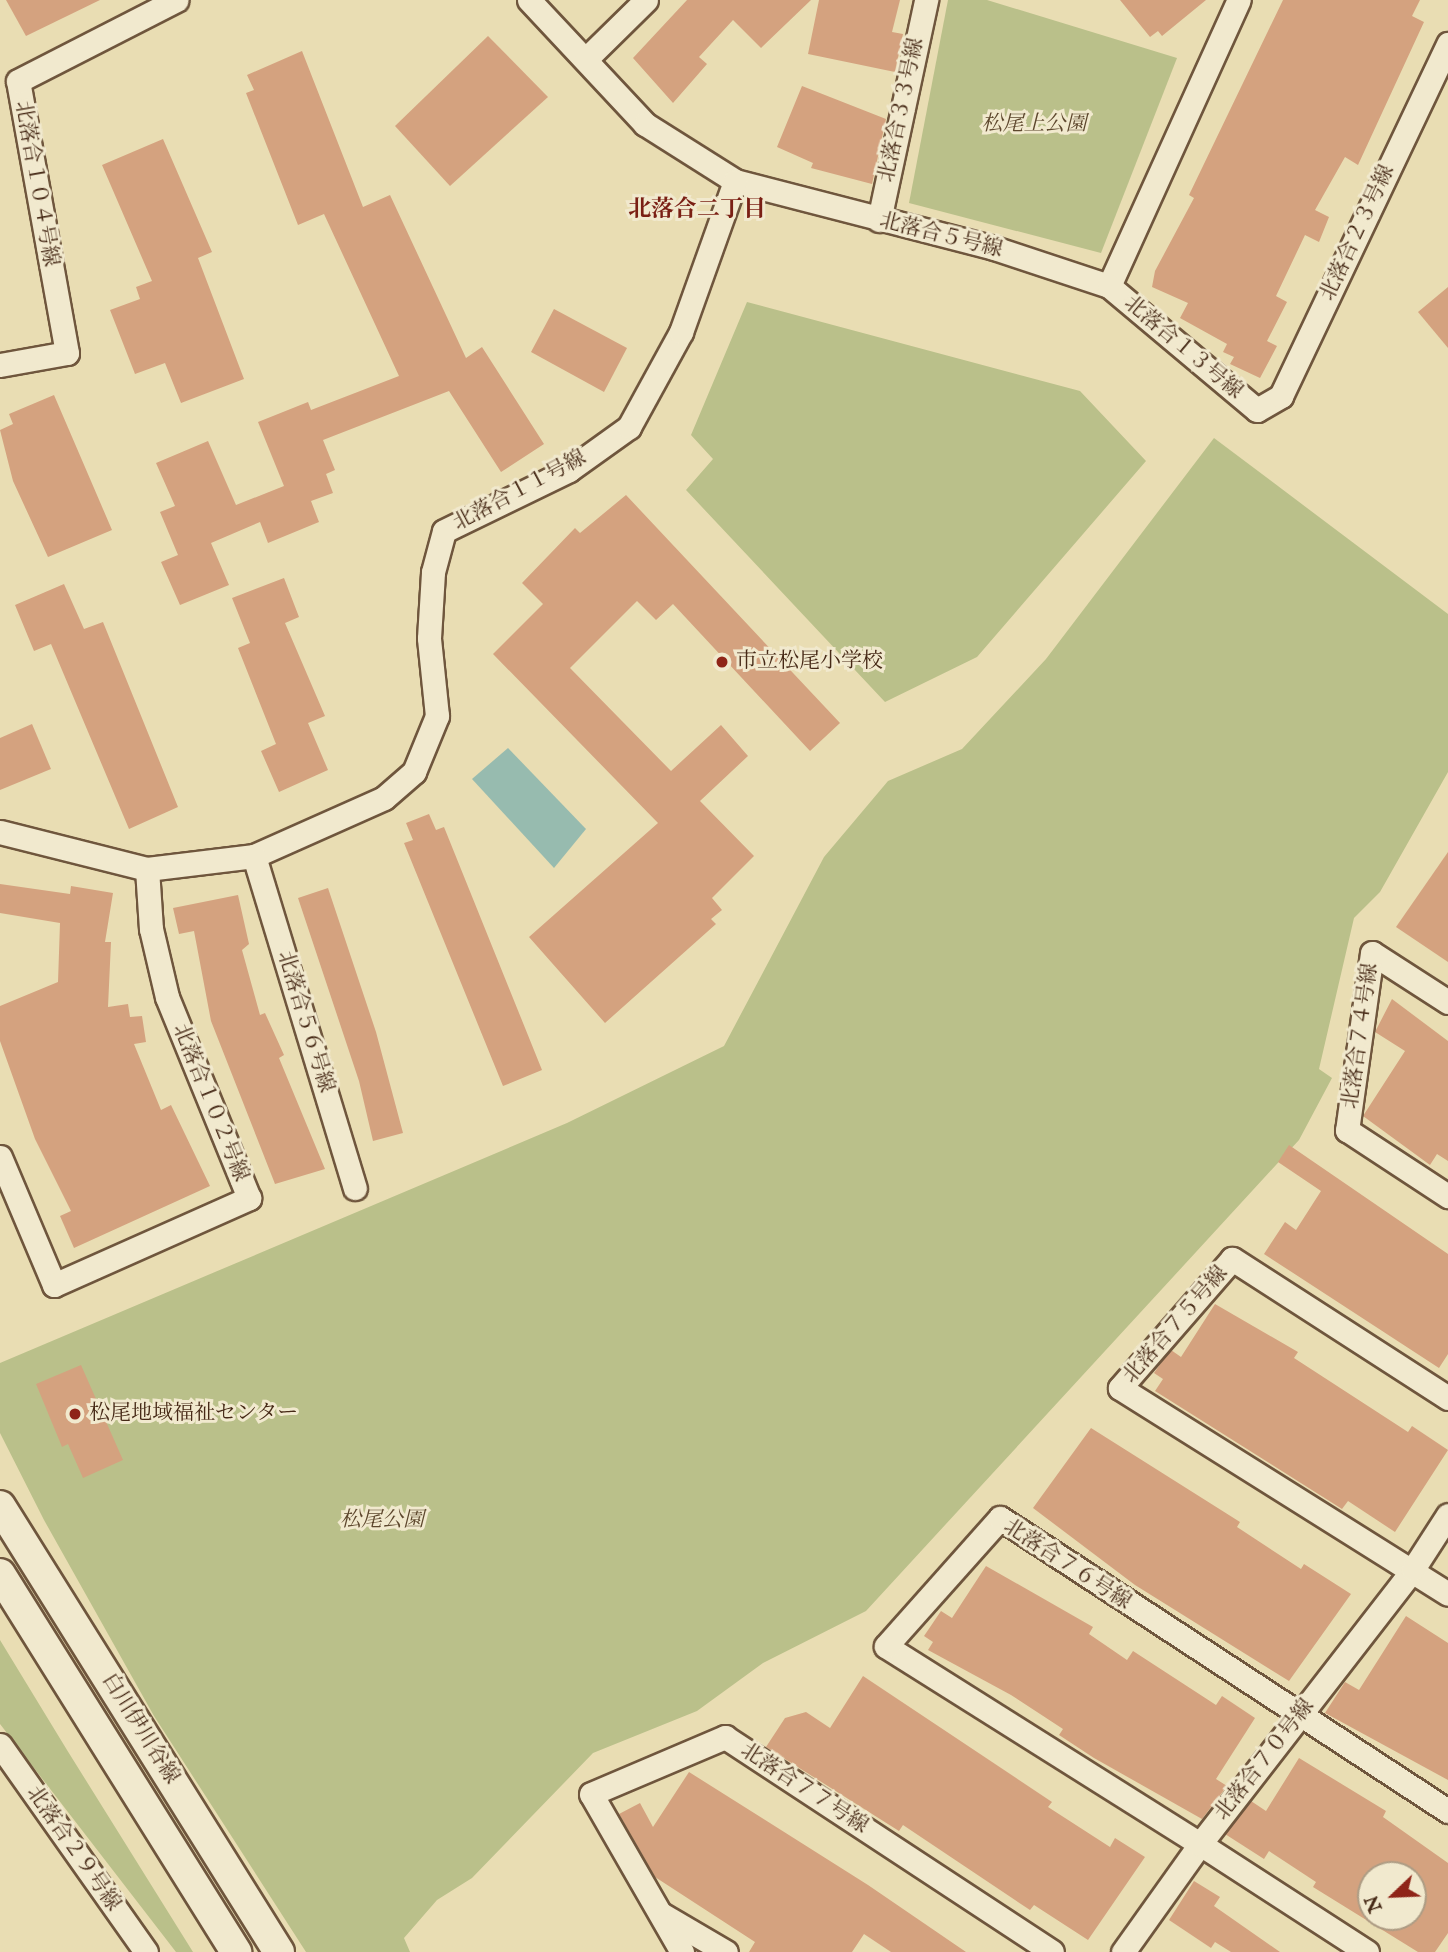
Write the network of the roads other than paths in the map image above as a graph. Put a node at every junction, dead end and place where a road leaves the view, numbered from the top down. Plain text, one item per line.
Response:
1 (176, 0) edge
2 (529, 0) edge
3 (646, 0) edge
4 (926, 0) edge
5 (1233, 3) edge
6 (1448, 44) edge
7 (586, 59) junction
8 (735, 181) junction
9 (878, 220) junction
10 (1109, 286) junction
11 (0, 365) edge
12 (1257, 410) joint
13 (0, 832) edge
14 (254, 856) junction
15 (147, 869) junction
16 (1448, 1002) edge
17 (0, 1157) edge
18 (355, 1188) dead end
19 (1448, 1196) edge
20 (1448, 1398) edge
21 (0, 1506) edge
22 (1448, 1515) edge
23 (1413, 1569) junction
24 (0, 1574) edge
25 (1448, 1594) edge
26 (1298, 1717) junction
27 (0, 1745) edge
28 (8, 1773) edge
29 (1448, 1811) edge
30 (1200, 1844) junction
31 (659, 1912) junction
32 (146, 1952) edge
33 (236, 1952) edge
34 (279, 1952) edge
35 (682, 1952) edge
36 (726, 1952) edge
37 (1052, 1952) edge
38 (1123, 1952) edge
39 (1367, 1952) edge

1 - 11 street, 北落合１０４号線
2 - 7 street, 北落合５号線
3 - 7 street
4 - 9 street, 北落合３３号線
5 - 10 street
6 - 12 street, 北落合２３号線
7 - 8 street, 北落合５号線
8 - 9 street, 北落合５号線
8 - 14 street, 北落合１１号線
9 - 10 street, 北落合５号線
10 - 12 street, 北落合１３号線
13 - 15 street, 北落合１１号線
14 - 15 street, 北落合１１号線
14 - 18 street, 北落合５６号線
15 - 17 street, 北落合１０２号線
16 - 19 street, 北落合７４号線
20 - 23 street, 北落合７５号線
21 - 34 street, 白川伊川谷線
22 - 23 street, 北落合７０号線
23 - 25 street, 北落合７５号線
23 - 26 street, 北落合７０号線
24 - 33 street, 白川伊川谷線
26 - 29 street, 北落合７６号線
26 - 30 street, 北落合７０号線
26 - 30 street, 北落合７６号線
27 - 28 street, 北落合２９号線
28 - 32 street, 北落合２９号線
30 - 38 street, 北落合７０号線
30 - 39 street
31 - 35 street, 北落合７７号線
31 - 36 street
31 - 37 street, 北落合７７号線

